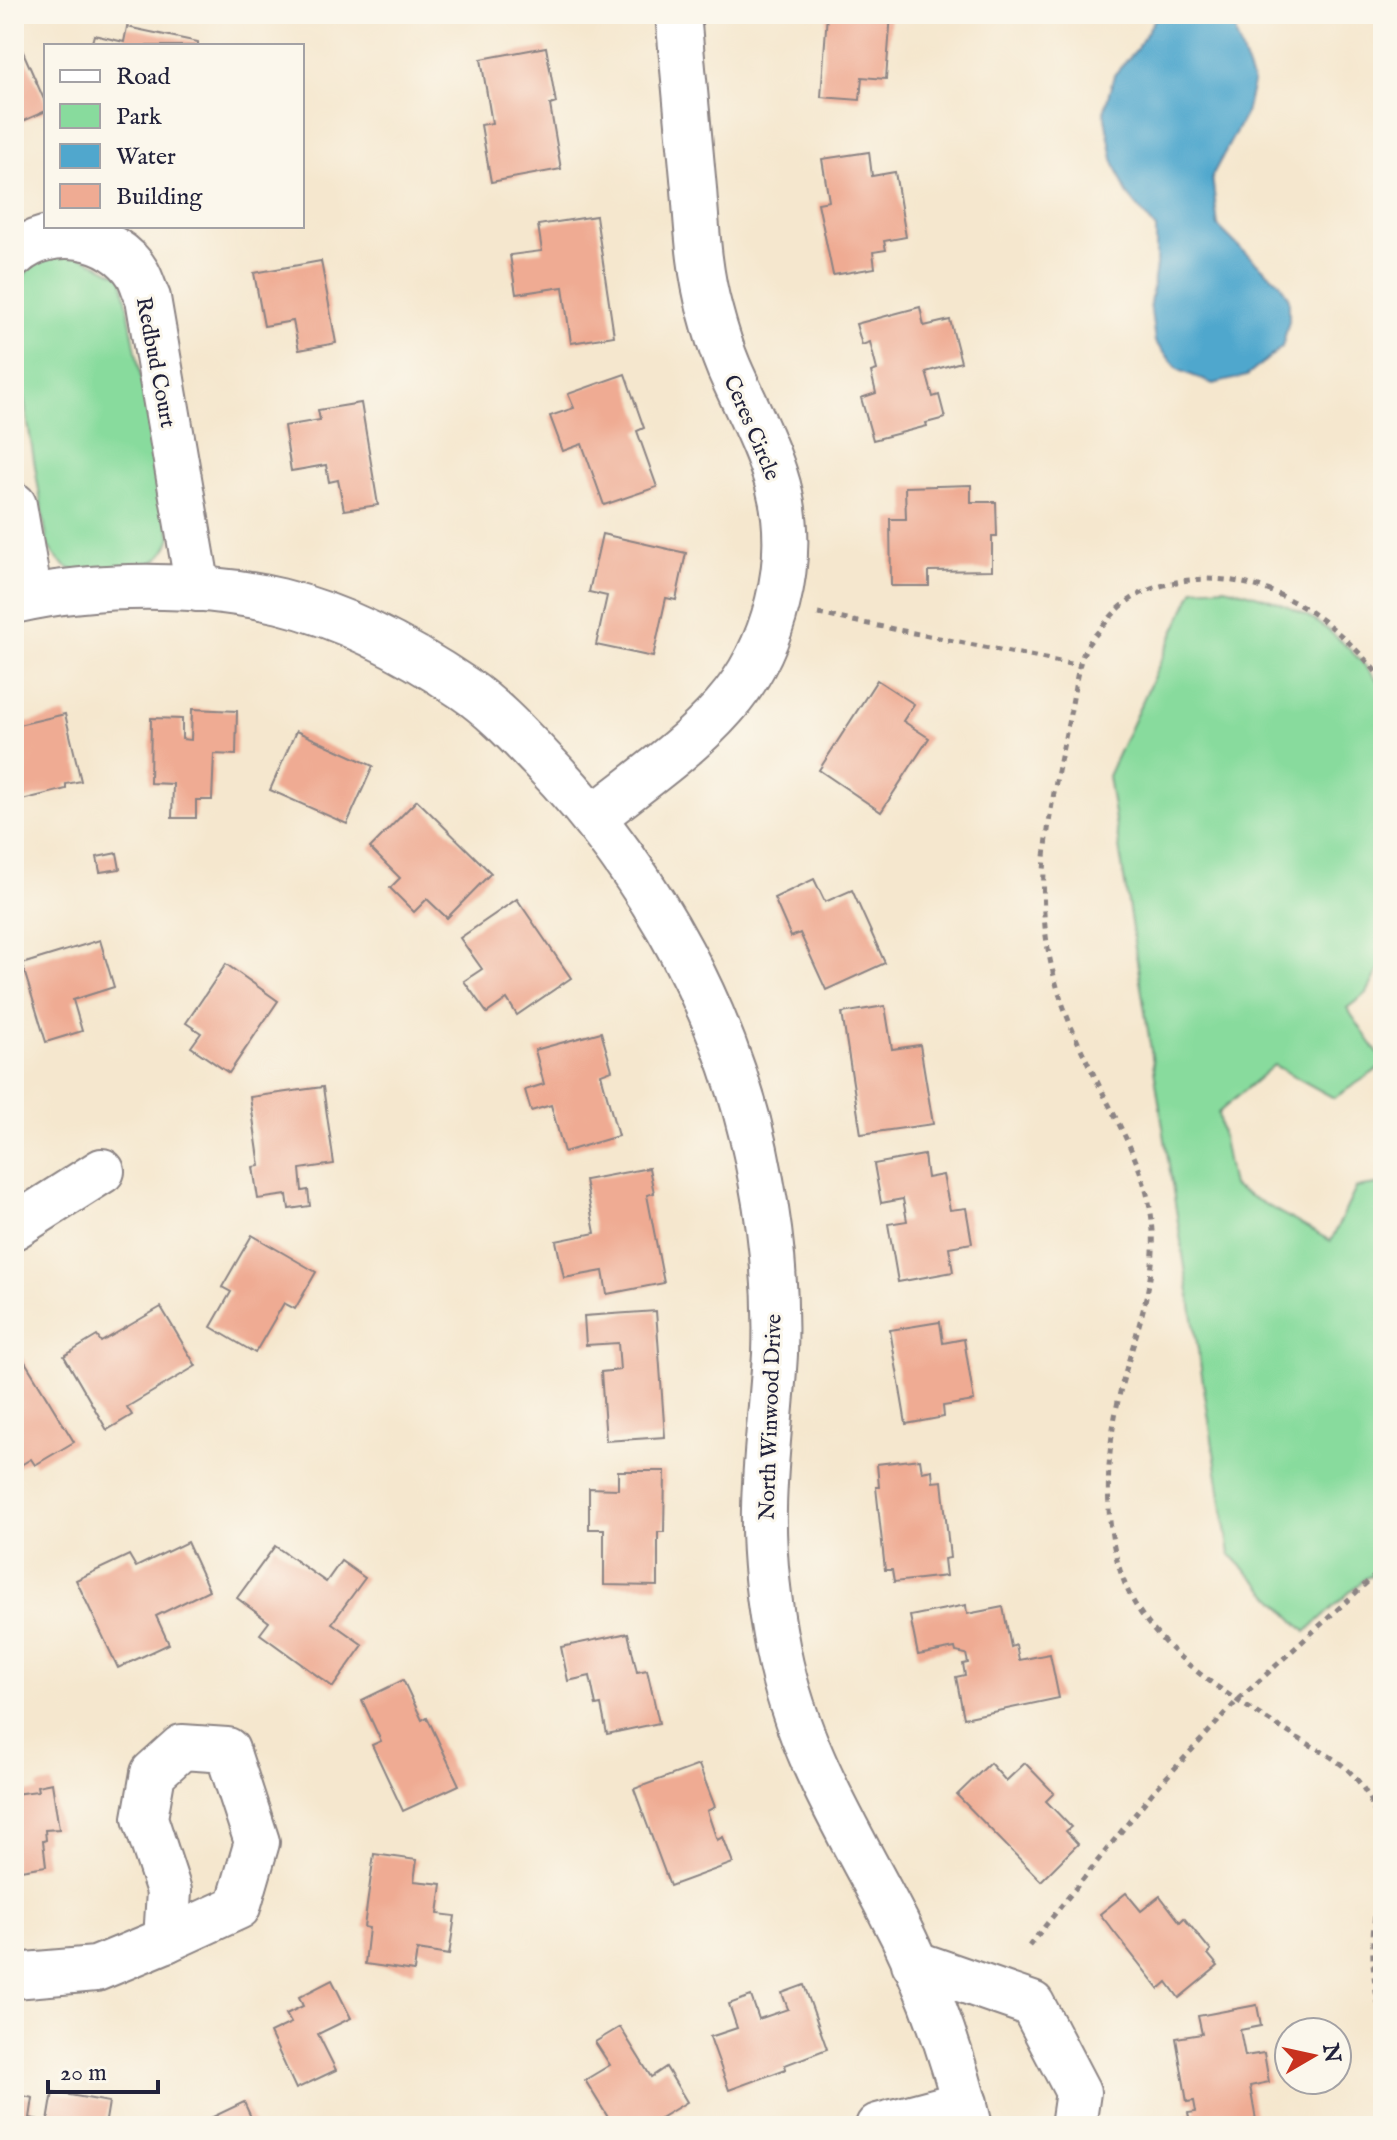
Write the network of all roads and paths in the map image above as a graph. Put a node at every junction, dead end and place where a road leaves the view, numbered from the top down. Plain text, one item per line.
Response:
1 (678, 14) edge
2 (14, 255) edge
3 (14, 505) edge
4 (198, 589) junction
5 (22, 599) edge
6 (818, 614) dead end
7 (1081, 666) junction
8 (1383, 681) edge
9 (594, 817) junction
10 (102, 1171) dead end
11 (14, 1227) edge
12 (1383, 1574) edge
13 (1237, 1701) junction
14 (166, 1940) dead end
15 (1029, 1946) dead end
16 (914, 1963) junction
17 (14, 1976) edge
18 (1383, 2023) edge
19 (967, 2114) edge
20 (878, 2126) edge
21 (1073, 2126) edge

1 - 9 street, Ceres Circle
2 - 4 street, Redbud Court
3 - 5 street
4 - 5 street, North Winwood Drive
4 - 9 street, North Winwood Drive
6 - 7 path
7 - 8 path
7 - 13 path
9 - 16 street, North Winwood Drive
10 - 11 street
12 - 13 path
13 - 15 path
13 - 18 path
14 - 17 street
16 - 19 street, North Winwood Drive
16 - 21 street
19 - 20 street

